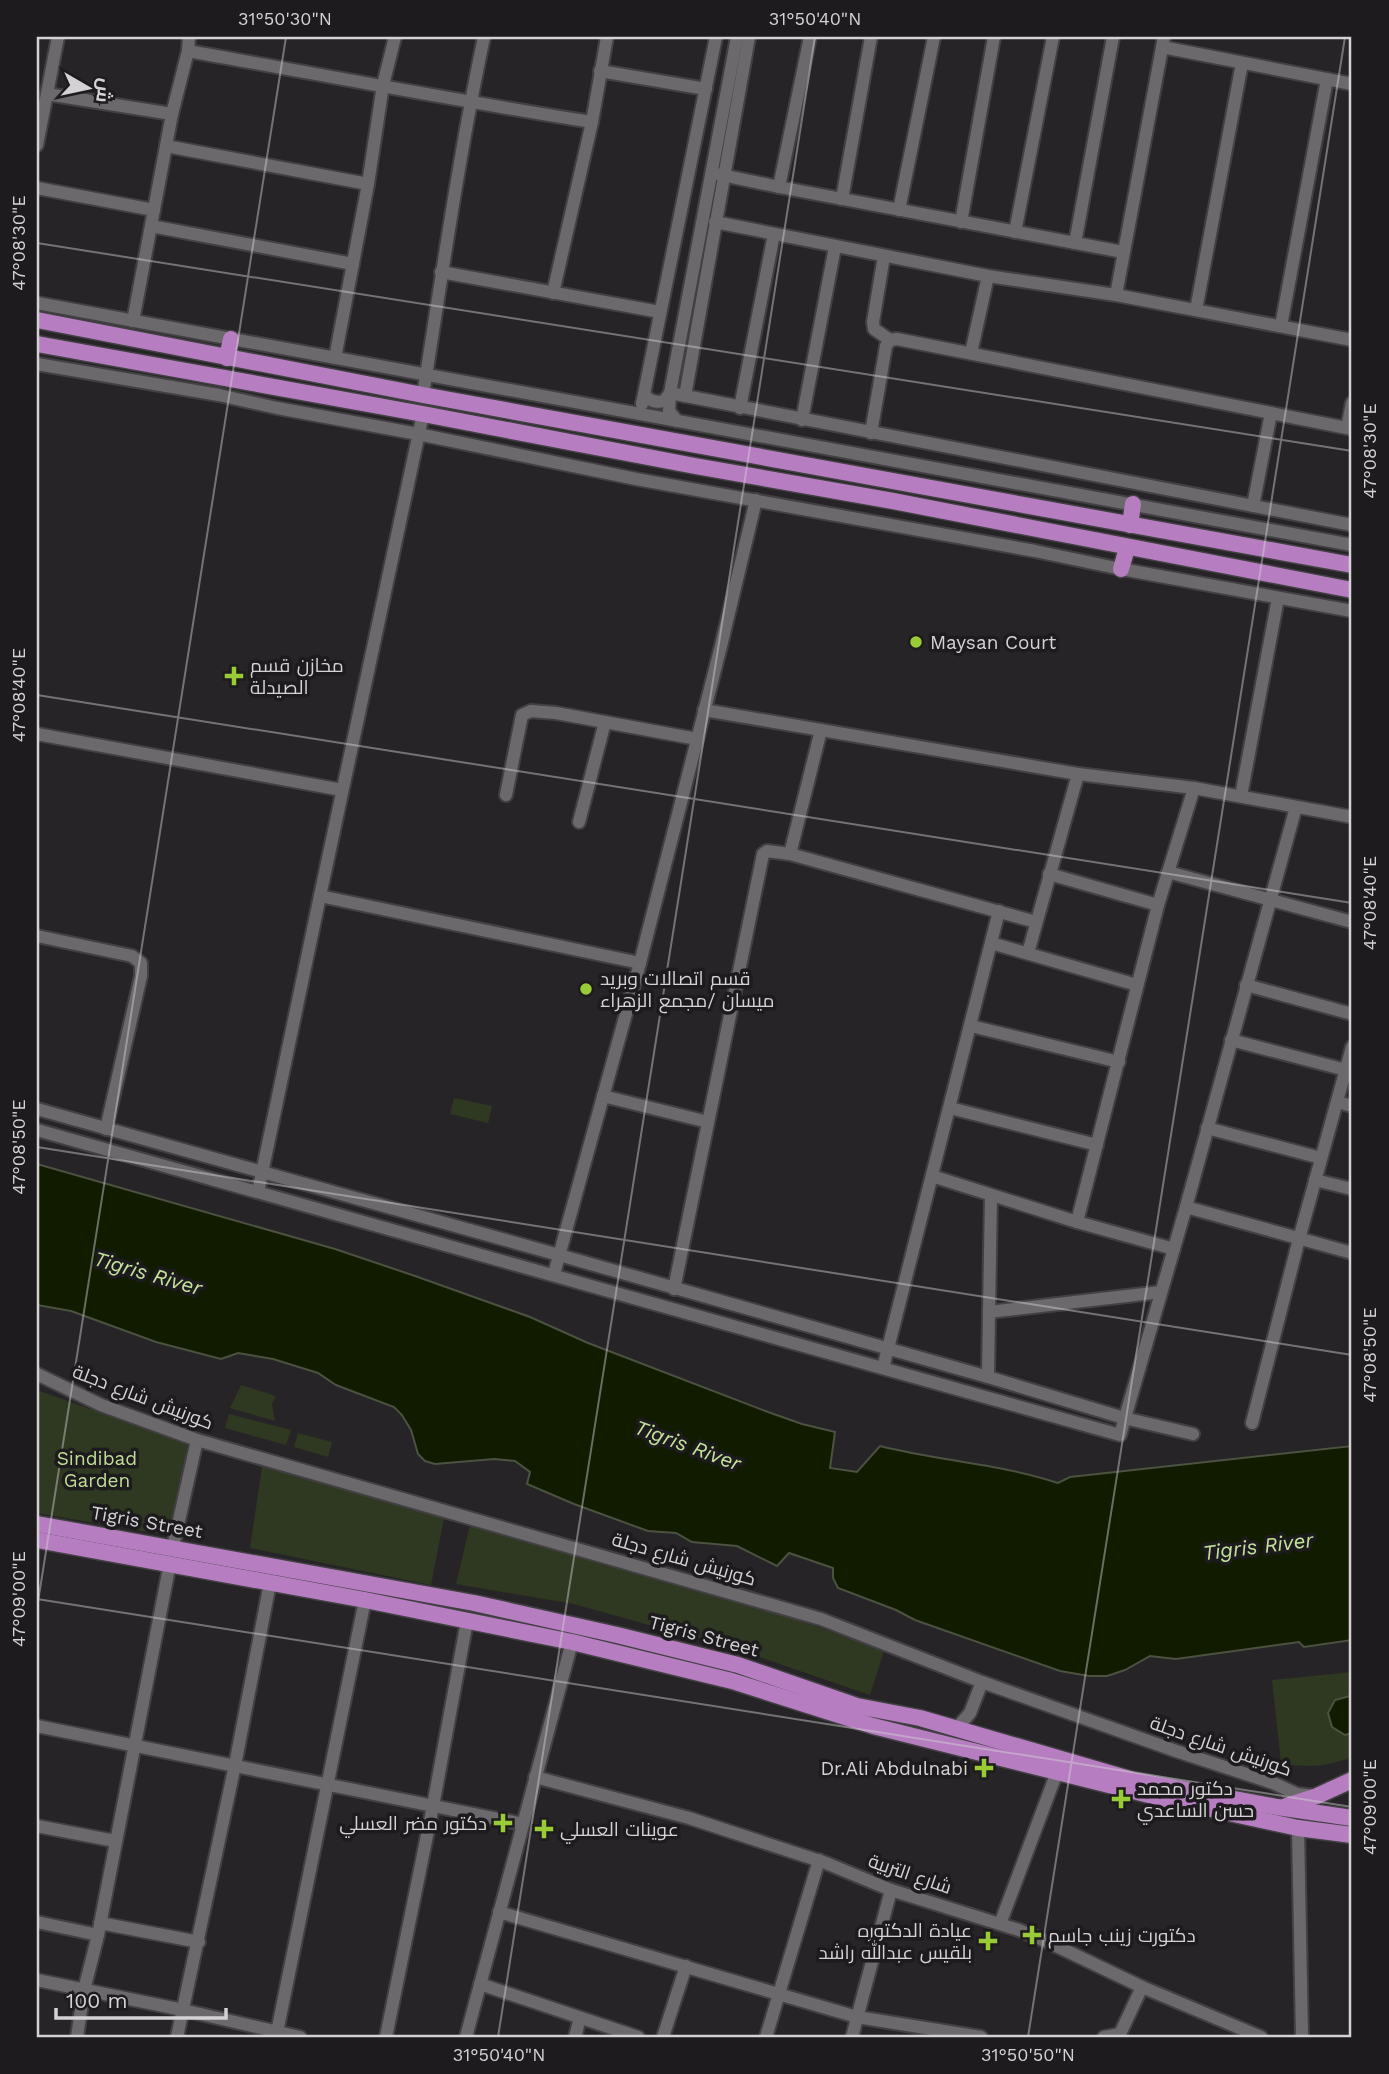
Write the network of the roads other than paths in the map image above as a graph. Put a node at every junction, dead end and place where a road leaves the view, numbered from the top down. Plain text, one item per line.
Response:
1 (58, 37) edge
2 (189, 37) edge
3 (395, 37) edge
4 (484, 37) edge
5 (607, 37) edge
6 (716, 37) edge
7 (737, 37) edge
8 (749, 37) edge
9 (810, 37) edge
10 (871, 37) edge
11 (934, 37) edge
12 (994, 37) edge
13 (1054, 37) edge
14 (1113, 37) edge
15 (1163, 42) edge
16 (188, 51) junction
17 (1242, 62) junction
18 (600, 71) junction
19 (1327, 79) junction
20 (1352, 83) edge
21 (383, 85) junction
22 (706, 89) junction
23 (47, 94) junction
24 (470, 103) junction
25 (172, 114) junction
26 (592, 122) junction
27 (37, 145) edge
28 (166, 146) junction
29 (717, 174) junction
30 (368, 184) junction
31 (779, 187) junction
32 (37, 188) edge
33 (842, 199) junction
34 (154, 210) junction
35 (899, 210) junction
36 (715, 222) junction
37 (961, 222) junction
38 (151, 226) junction
39 (1015, 232) junction
40 (774, 234) junction
41 (1075, 243) junction
42 (835, 247) junction
43 (1123, 253) junction
44 (884, 256) junction
45 (353, 264) junction
46 (440, 272) junction
47 (988, 276) junction
48 (553, 293) junction
49 (1116, 295) junction
50 (37, 303) edge
51 (1196, 310) junction
52 (660, 312) junction
53 (37, 320) edge
54 (133, 321) junction
55 (1281, 326) junction
56 (231, 339) junction
57 (890, 340) junction
58 (1352, 340) edge
59 (37, 344) edge
60 (971, 354) junction
61 (227, 358) junction
62 (335, 358) junction
63 (37, 364) edge
64 (426, 375) junction
65 (220, 378) junction
66 (670, 393) junction
67 (219, 395) junction
68 (423, 395) junction
69 (644, 395) junction
70 (685, 396) junction
71 (1352, 404) edge
72 (740, 408) junction
73 (1271, 413) junction
74 (424, 414) junction
75 (640, 414) junction
76 (802, 420) junction
77 (677, 421) junction
78 (1350, 428) edge
79 (418, 433) junction
80 (871, 433) junction
81 (756, 500) junction
82 (1132, 504) junction
83 (1253, 506) junction
84 (1304, 516) junction
85 (1130, 525) junction
86 (1352, 525) edge
87 (1301, 535) junction
88 (1352, 545) edge
89 (1127, 548) junction
90 (1352, 565) edge
91 (1121, 569) junction
92 (1352, 590) edge
93 (1278, 598) junction
94 (1352, 611) edge
95 (704, 710) junction
96 (605, 722) junction
97 (821, 730) junction
98 (37, 734) edge
99 (696, 739) junction
100 (1078, 774) junction
101 (1194, 788) junction
102 (342, 790) junction
103 (506, 796) dead end
104 (1241, 796) junction
105 (1296, 807) junction
106 (1352, 817) edge
107 (579, 822) dead end
108 (790, 854) junction
109 (1168, 872) junction
110 (1049, 874) junction
111 (320, 896) junction
112 (1270, 900) junction
113 (1158, 905) junction
114 (999, 911) junction
115 (1036, 922) junction
116 (1352, 922) edge
117 (37, 936) edge
118 (991, 943) junction
119 (1028, 953) junction
120 (640, 962) junction
121 (1137, 985) junction
122 (1246, 985) junction
123 (1352, 1014) edge
124 (971, 1026) junction
125 (1231, 1040) junction
126 (1352, 1047) edge
127 (1119, 1062) junction
128 (1346, 1070) junction
129 (603, 1096) junction
130 (1337, 1102) junction
131 (1352, 1106) edge
132 (950, 1108) junction
133 (37, 1109) edge
134 (708, 1122) junction
135 (1207, 1128) junction
136 (106, 1129) junction
137 (37, 1130) edge
138 (1097, 1144) junction
139 (1321, 1158) junction
140 (262, 1173) junction
141 (932, 1176) junction
142 (1315, 1180) junction
143 (1352, 1189) edge
144 (258, 1192) junction
145 (992, 1195) junction
146 (366, 1202) junction
147 (1186, 1207) junction
148 (361, 1221) junction
149 (1077, 1222) junction
150 (1299, 1239) junction
151 (1174, 1249) junction
152 (1352, 1253) edge
153 (559, 1255) junction
154 (554, 1274) junction
155 (674, 1289) junction
156 (1161, 1292) junction
157 (989, 1312) junction
158 (888, 1349) junction
159 (883, 1368) junction
160 (37, 1374) edge
161 (988, 1377) junction
162 (1124, 1418) junction
163 (1252, 1423) dead end
164 (1193, 1434) dead end
165 (197, 1440) junction
166 (37, 1524) edge
167 (37, 1540) edge
168 (172, 1555) junction
169 (270, 1583) junction
170 (365, 1600) junction
171 (467, 1621) junction
172 (572, 1642) junction
173 (982, 1682) junction
174 (37, 1726) edge
175 (956, 1729) junction
176 (134, 1745) junction
177 (236, 1766) junction
178 (1058, 1772) junction
179 (536, 1777) junction
180 (1352, 1780) edge
181 (328, 1785) junction
182 (1317, 1796) junction
183 (433, 1806) junction
184 (1276, 1807) junction
185 (1352, 1818) edge
186 (523, 1824) junction
187 (37, 1826) edge
188 (1298, 1828) junction
189 (1352, 1835) edge
190 (115, 1841) junction
191 (819, 1860) junction
192 (891, 1890) junction
193 (499, 1912) junction
194 (37, 1922) edge
195 (1000, 1924) junction
196 (99, 1929) junction
197 (198, 1942) junction
198 (686, 1966) junction
199 (37, 1980) edge
200 (480, 1984) junction
201 (1142, 1987) junction
202 (84, 1990) junction
203 (780, 1994) junction
204 (183, 2010) junction
205 (857, 2017) junction
206 (580, 2018) junction
207 (277, 2035) edge
208 (77, 2037) edge
209 (177, 2037) edge
210 (300, 2037) edge
211 (386, 2037) edge
212 (466, 2037) edge
213 (575, 2037) edge
214 (638, 2037) edge
215 (663, 2037) edge
216 (766, 2037) edge
217 (852, 2037) edge
218 (981, 2037) edge
219 (1104, 2037) edge
220 (1261, 2037) edge
221 (1302, 2037) edge

1 - 23 street
2 - 16 street
3 - 21 street
4 - 24 street
5 - 18 street
6 - 22 street
7 - 29 street
8 - 29 street
9 - 31 street
10 - 33 street
11 - 35 street
12 - 37 street
13 - 39 street
14 - 41 street
15 - 17 street
15 - 43 street
16 - 21 street
16 - 25 street
17 - 19 street
17 - 51 street
18 - 22 street
18 - 26 street
19 - 20 street
19 - 55 street
21 - 24 street
21 - 30 street
22 - 52 street
23 - 25 street
23 - 27 street
24 - 26 street
24 - 46 street
25 - 28 street
26 - 48 street
28 - 30 street
28 - 34 street
29 - 31 street
29 - 36 street
29 - 66 street
30 - 45 street
31 - 33 street
32 - 34 street
33 - 35 street
34 - 38 street
35 - 37 street
36 - 40 street
36 - 70 street
37 - 39 street
38 - 45 street
38 - 54 street
39 - 41 street
40 - 42 street
40 - 72 street
41 - 43 street
42 - 44 street
42 - 76 street
43 - 49 street
44 - 47 street
44 - 57 street
45 - 62 street
46 - 48 street
46 - 64 street
47 - 49 street
47 - 60 street
48 - 52 street
49 - 51 street
50 - 54 street
51 - 55 street
52 - 69 street
53 - 61 main road
54 - 56 street
55 - 58 street
56 - 61 main road
56 - 62 street
57 - 60 street
57 - 80 street
59 - 65 main road
60 - 73 street
61 - 68 main road
62 - 64 street
63 - 67 street
64 - 68 street
64 - 75 street
65 - 67 main road
65 - 74 main road
66 - 69 street
66 - 70 street
66 - 77 street
67 - 79 street
68 - 85 main road
69 - 75 street
70 - 72 street
71 - 78 street
72 - 76 street
73 - 78 street
73 - 83 street
74 - 79 street
74 - 89 main road
75 - 77 street
76 - 80 street
77 - 82 street
79 - 81 street
79 - 102 street
80 - 83 street
81 - 91 street
81 - 95 street
82 - 85 main road
82 - 87 street
83 - 84 street
84 - 86 street
84 - 87 street
85 - 90 main road
87 - 88 street
89 - 91 main road
89 - 92 main road
91 - 93 street
93 - 94 street
93 - 104 street
95 - 97 street
95 - 99 street
96 - 99 street
96 - 103 street
96 - 107 street
97 - 100 street
97 - 108 street
98 - 102 street
99 - 120 street
100 - 101 street
100 - 110 street
101 - 104 street
101 - 109 street
102 - 111 street
104 - 105 street
105 - 106 street
105 - 112 street
108 - 114 street
108 - 134 street
109 - 112 street
109 - 113 street
110 - 113 street
110 - 115 street
111 - 120 street
111 - 140 street
112 - 116 street
112 - 122 street
113 - 121 street
114 - 115 street
114 - 118 street
115 - 119 street
117 - 136 street
118 - 119 street
118 - 124 street
119 - 121 street
120 - 129 street
121 - 127 street
122 - 123 street
122 - 125 street
124 - 127 street
124 - 132 street
125 - 128 street
125 - 135 street
126 - 128 street
127 - 138 street
128 - 130 street
129 - 134 street
129 - 153 street
130 - 131 street
130 - 139 street
132 - 138 street
132 - 141 street
133 - 136 street
134 - 155 street
135 - 139 street
135 - 147 street
136 - 140 street
137 - 144 street
138 - 149 street
139 - 142 street
140 - 144 street
140 - 146 street
141 - 145 street
141 - 158 street
142 - 143 street
142 - 150 street
144 - 148 street
145 - 149 street
145 - 157 street
146 - 148 street
146 - 153 street
147 - 150 street
147 - 151 street
148 - 154 street
149 - 151 street
150 - 152 street
150 - 163 street
151 - 156 street
153 - 154 street
153 - 155 street
154 - 159 street
155 - 158 street
156 - 157 street
156 - 162 street
157 - 161 street
158 - 159 street
158 - 161 street
159 - 162 street
160 - 165 street, كورنيش شارع دجلة
161 - 162 street
162 - 164 street
165 - 168 street
165 - 173 street, كورنيش شارع دجلة
166 - 168 main road, Tigris Street
167 - 168 main road, Tigris Street
168 - 169 main road, Tigris Street
168 - 175 main road, Tigris Street
168 - 176 street
169 - 170 main road, Tigris Street
169 - 177 street
170 - 171 main road, Tigris Street
170 - 181 street
171 - 172 main road, Tigris Street
171 - 183 street
172 - 178 main road, Tigris Street
172 - 179 street
173 - 175 street
173 - 182 street, كورنيش شارع دجلة
174 - 176 street
175 - 184 main road, Tigris Street
176 - 177 street
176 - 190 street
177 - 181 street
177 - 197 street
178 - 188 main road, Tigris Street
178 - 195 street
179 - 186 street
179 - 191 street, شارع التربية
180 - 182 main road
181 - 183 street
181 - 207 street
182 - 184 main road
183 - 186 street
183 - 211 street
184 - 185 main road, Tigris Street
186 - 193 street
187 - 190 street
188 - 189 main road, Tigris Street
188 - 221 street
190 - 196 street
191 - 192 street, شارع التربية
191 - 203 street
192 - 195 street, شارع التربية
192 - 205 street
193 - 198 street
193 - 200 street
194 - 196 street
195 - 201 street, شارع التربية
196 - 197 street
196 - 202 street
197 - 204 street
198 - 203 street
198 - 215 street
199 - 202 street
200 - 206 street
200 - 212 street
201 - 219 street
201 - 220 street, شارع التربية
202 - 204 street
202 - 208 street
203 - 205 street
203 - 216 street
204 - 207 street
204 - 209 street
205 - 217 street
205 - 218 street
206 - 213 street
206 - 214 street
207 - 210 street

